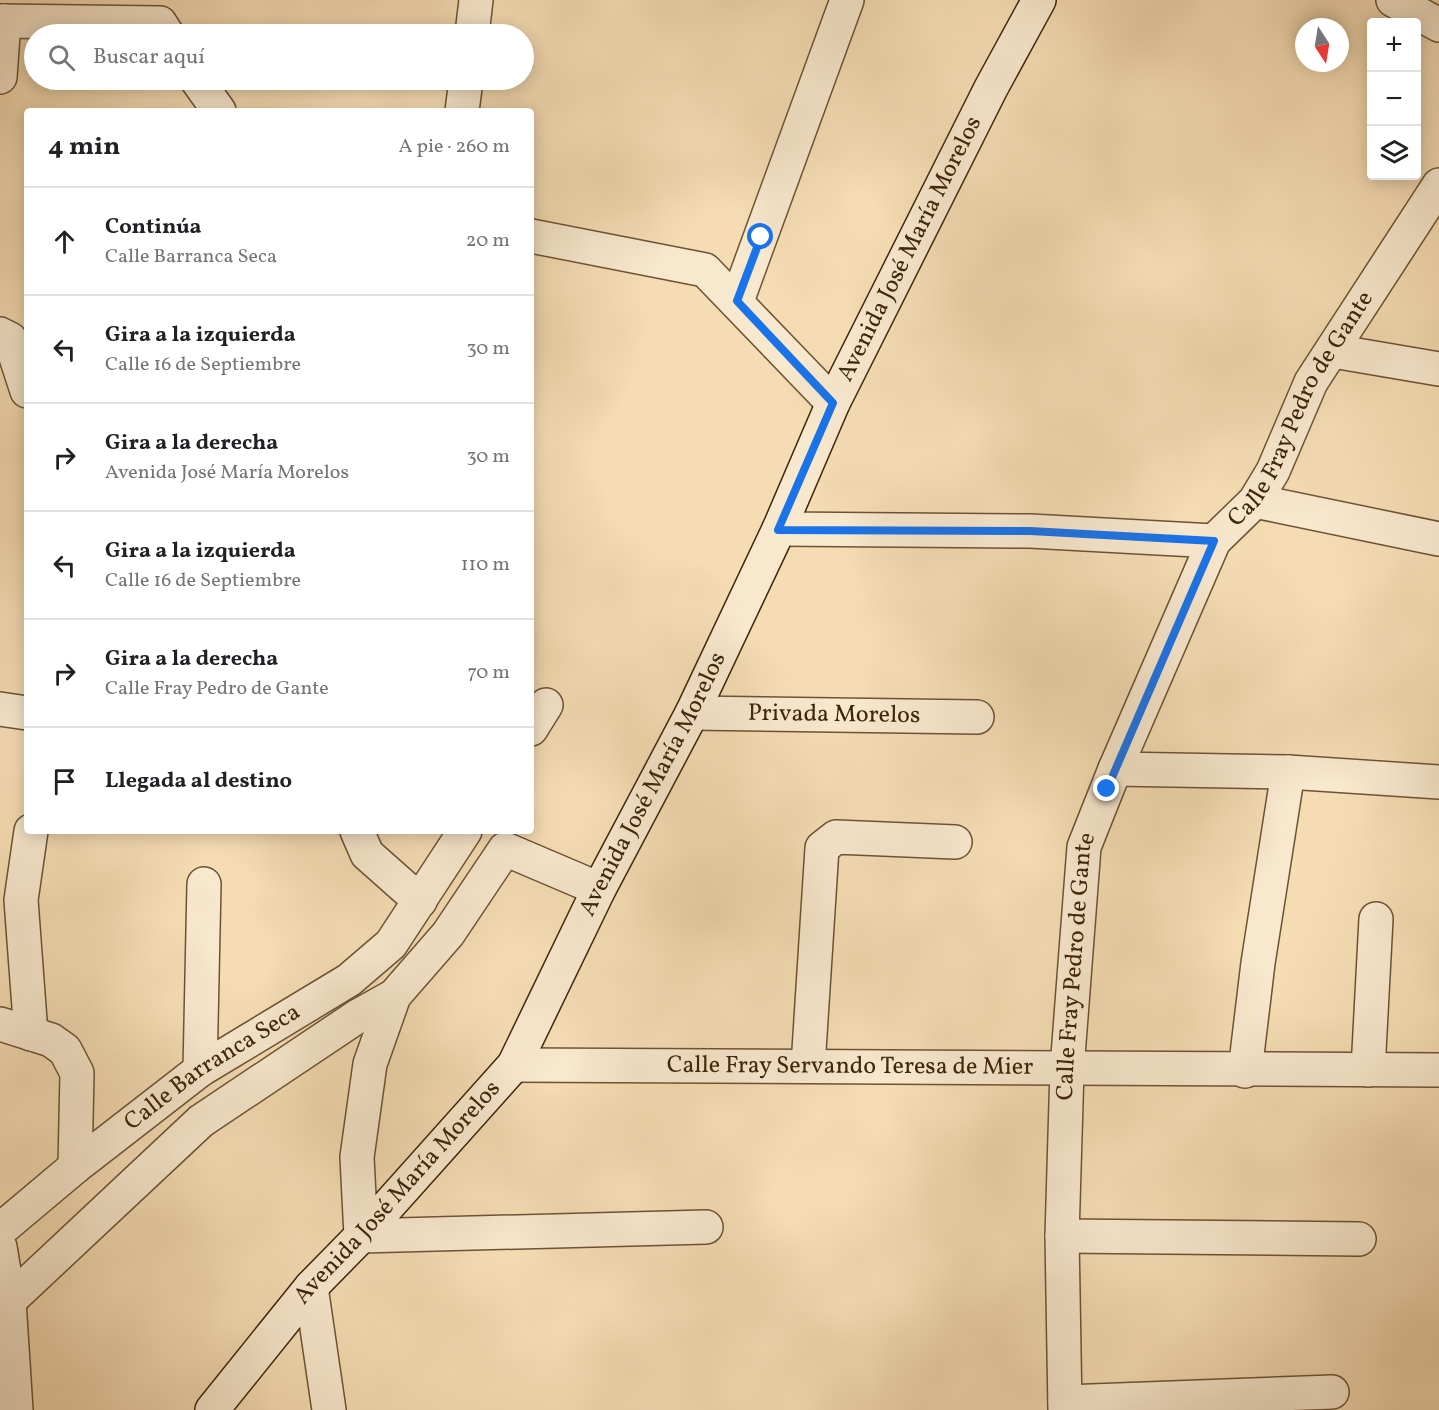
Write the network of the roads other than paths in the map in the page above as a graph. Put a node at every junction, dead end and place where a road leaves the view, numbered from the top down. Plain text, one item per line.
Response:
1 (476, 0) edge
2 (847, 0) edge
3 (1039, 0) edge
4 (1393, 0) edge
5 (157, 19) edge
6 (2, 21) edge
7 (473, 24) edge
8 (1439, 26) edge
9 (0, 77) edge
10 (204, 90) edge
11 (465, 90) edge
12 (217, 108) edge
13 (462, 108) edge
14 (1439, 186) edge
15 (534, 237) edge
16 (737, 301) junction
17 (0, 334) edge
18 (1333, 351) junction
19 (1439, 369) edge
20 (24, 382) edge
21 (833, 403) junction
22 (1255, 501) junction
23 (778, 530) junction
24 (1439, 538) edge
25 (1214, 541) junction
26 (0, 709) edge
27 (24, 713) edge
28 (692, 713) junction
29 (977, 717) dead end
30 (1115, 769) junction
31 (1288, 772) junction
32 (1439, 782) edge
33 (31, 834) edge
34 (358, 834) edge
35 (463, 834) edge
36 (955, 842) dead end
37 (204, 884) dead end
38 (598, 889) junction
39 (420, 901) junction
40 (1376, 919) dead end
41 (394, 996) junction
42 (0, 1023) edge
43 (32, 1034) junction
44 (514, 1065) junction
45 (808, 1066) junction
46 (1067, 1069) junction
47 (200, 1070) junction
48 (1368, 1070) junction
49 (1439, 1070) edge
50 (1245, 1071) junction
51 (75, 1167) junction
52 (706, 1227) dead end
53 (0, 1230) edge
54 (361, 1236) junction
55 (1062, 1236) junction
56 (1359, 1239) dead end
57 (0, 1247) edge
58 (310, 1287) junction
59 (9, 1301) junction
60 (1332, 1392) dead end
61 (1065, 1406) edge
62 (15, 1410) edge
63 (212, 1410) edge
64 (329, 1410) edge

1 - 7 street
2 - 16 street
3 - 21 street, Avenida José María Morelos
4 - 8 street
5 - 6 street
6 - 9 street
10 - 12 street
11 - 13 street
14 - 18 street, Calle Fray Pedro de Gante
15 - 16 street
16 - 21 street
17 - 20 street
18 - 19 street
18 - 22 street, Calle Fray Pedro de Gante
21 - 23 street, Avenida José María Morelos
22 - 24 street
22 - 25 street, Calle Fray Pedro de Gante
23 - 25 street
23 - 28 street, Avenida José María Morelos
25 - 30 street, Calle Fray Pedro de Gante
26 - 27 street
28 - 29 street, Privada Morelos
28 - 38 street, Avenida José María Morelos
30 - 31 street
30 - 46 street, Calle Fray Pedro de Gante
31 - 32 street
31 - 50 street
33 - 43 street
34 - 39 street
35 - 39 street, Calle Barranca Seca
36 - 45 street
37 - 47 street
38 - 41 street
38 - 44 street, Avenida José María Morelos
39 - 47 street, Calle Barranca Seca
40 - 48 street
41 - 54 street
41 - 59 street
42 - 43 street
43 - 51 street
44 - 45 street, Calle Fray Servando Teresa de Mier
44 - 54 street, Avenida José María Morelos
45 - 46 street, Calle Fray Servando Teresa de Mier
46 - 50 street, Calle Fray Servando Teresa de Mier
46 - 55 street, Calle Fray Pedro de Gante
47 - 51 street, Calle Barranca Seca
48 - 49 street, Calle Fray Servando Teresa de Mier
48 - 50 street, Calle Fray Servando Teresa de Mier
51 - 53 street, Calle Barranca Seca
52 - 54 street
54 - 58 street, Avenida José María Morelos
55 - 56 street
55 - 61 street, Calle Fray Pedro de Gante
57 - 59 street
58 - 63 street, Avenida José María Morelos
58 - 64 street
59 - 62 street
60 - 61 street

